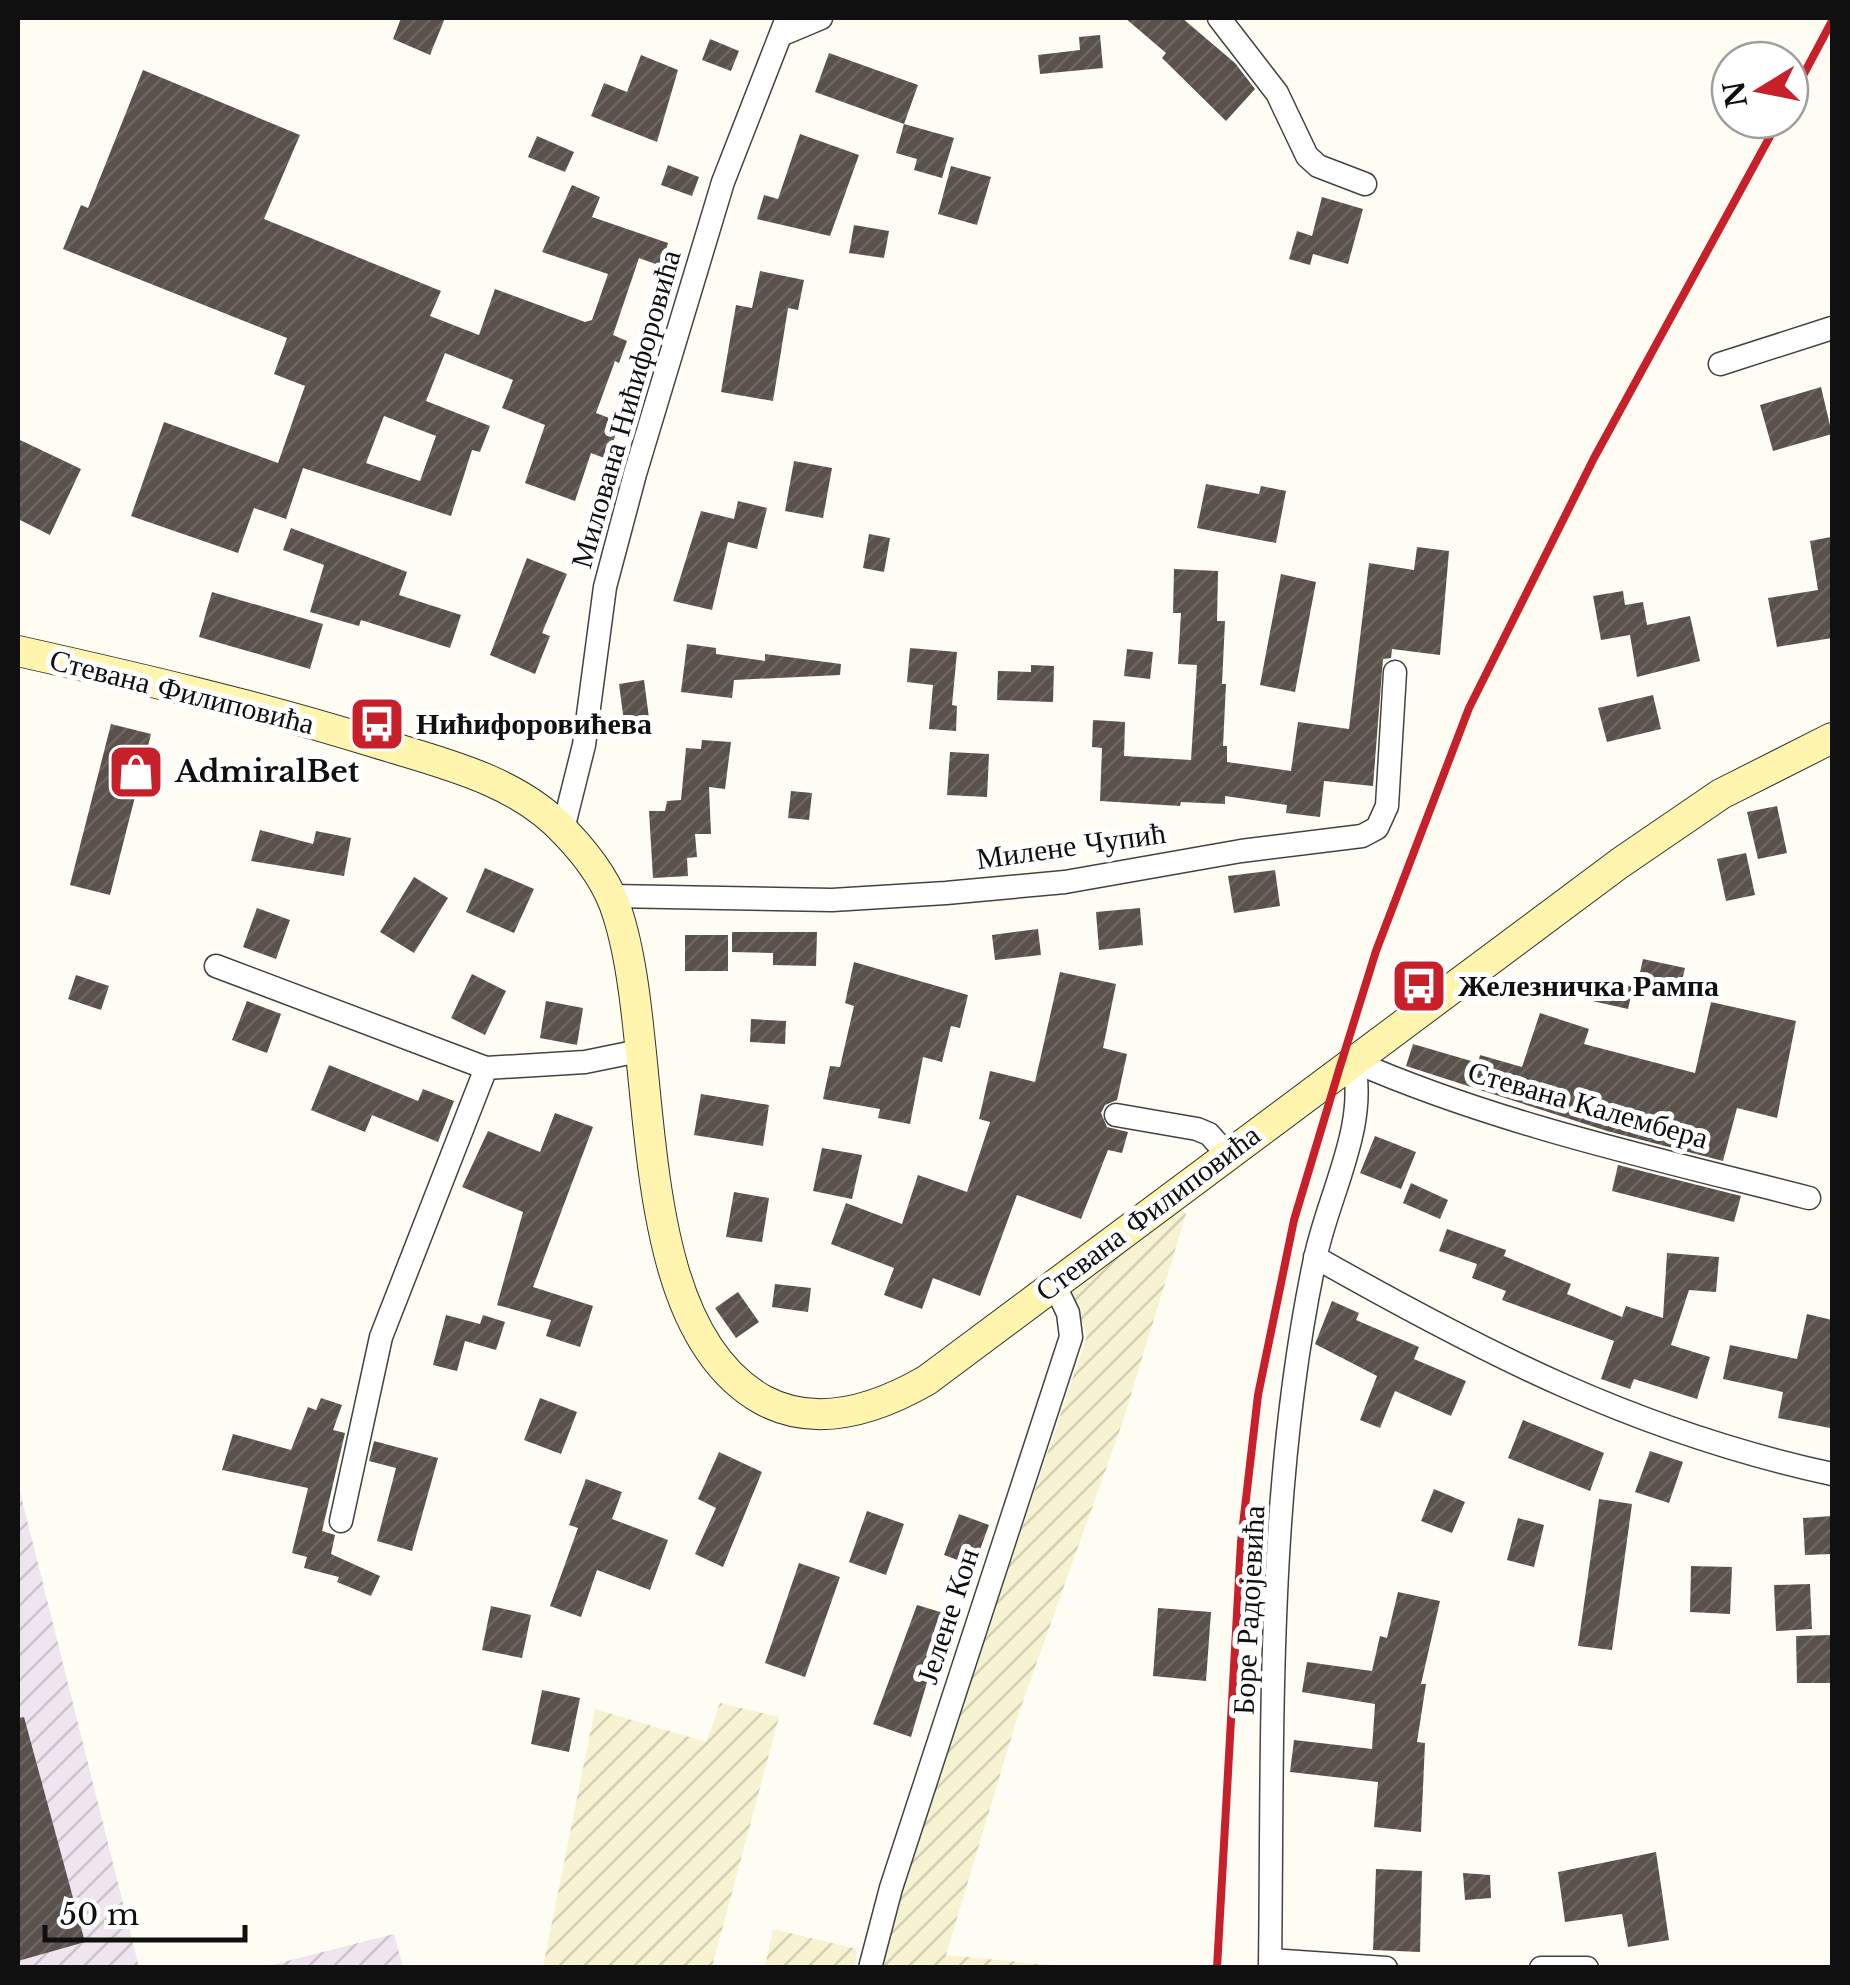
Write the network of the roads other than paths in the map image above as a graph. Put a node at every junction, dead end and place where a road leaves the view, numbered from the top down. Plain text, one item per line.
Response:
1 (821, 18) edge
2 (1220, 18) edge
3 (785, 26) edge
4 (1365, 184) dead end
5 (1832, 328) edge
6 (1720, 364) dead end
7 (18, 651) edge
8 (1395, 672) dead end
9 (1832, 738) edge
10 (563, 829) junction
11 (612, 896) junction
12 (216, 966) dead end
13 (639, 1051) junction
14 (1353, 1061) junction
15 (486, 1068) junction
16 (1116, 1115) dead end
17 (1226, 1154) junction
18 (1809, 1198) dead end
19 (1315, 1257) junction
20 (1054, 1284) junction
21 (1832, 1474) edge
22 (342, 1521) dead end
23 (1270, 1964) edge
24 (870, 1968) edge
25 (1386, 1968) edge
26 (1541, 1968) edge
27 (1587, 1968) edge

1 - 3 street
2 - 4 street
3 - 10 street, Милована Нићифоровића
5 - 6 street
7 - 10 main road, Стевана Филиповића
8 - 11 street, Милене Чупић
9 - 14 main road, Стевана Филиповића
10 - 11 main road, Стевана Филиповића
11 - 13 main road, Стевана Филиповића
12 - 15 street
13 - 15 street
13 - 20 main road, Стевана Филиповића
14 - 17 main road, Стевана Филиповића
14 - 18 street, Стевана Калембера
14 - 19 street, Боре Радојевића
15 - 22 street
16 - 17 street
17 - 20 main road, Стевана Филиповића
19 - 21 street
19 - 23 street, Боре Радојевића
20 - 24 street, Јелене Кон
23 - 25 street
26 - 27 street

